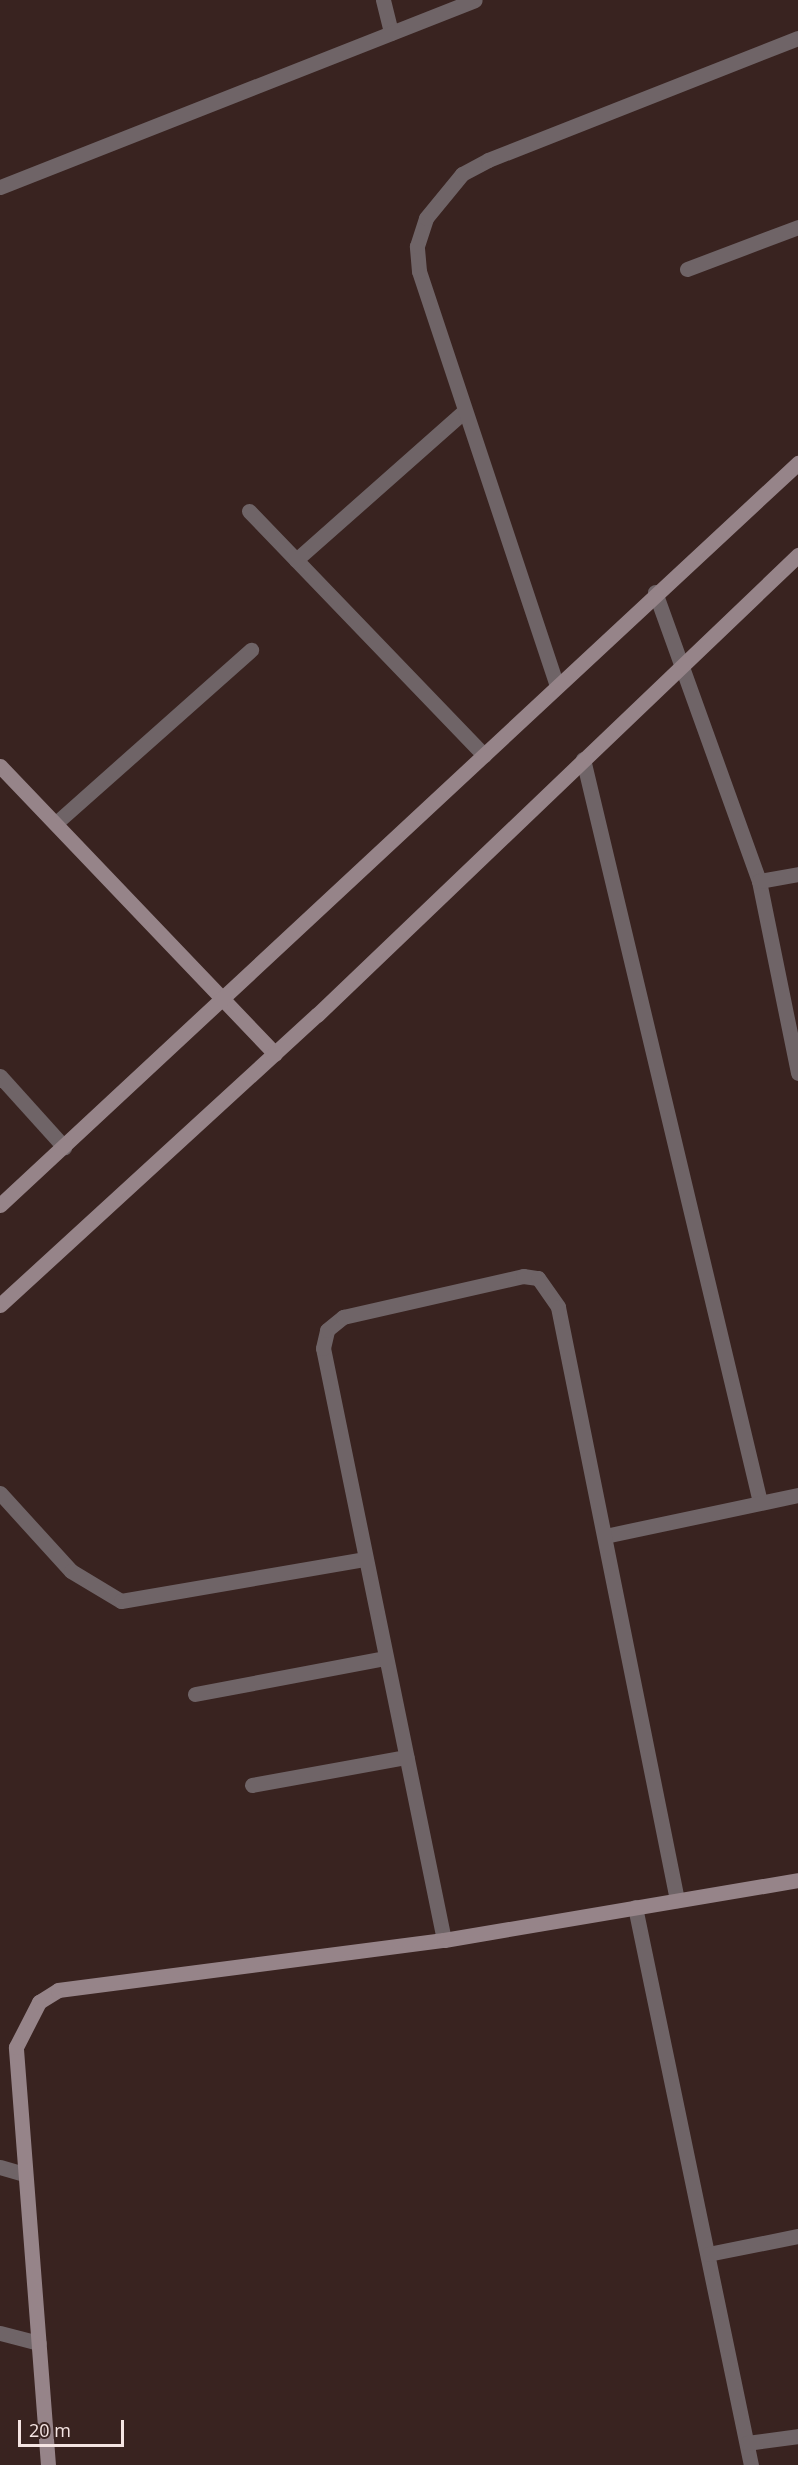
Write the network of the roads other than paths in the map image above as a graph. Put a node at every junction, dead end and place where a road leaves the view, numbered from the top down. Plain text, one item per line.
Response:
1 (382, 0) edge
2 (475, 0) edge
3 (391, 33) junction
4 (798, 38) edge
5 (0, 186) edge
6 (798, 227) edge
7 (687, 269) dead end
8 (462, 413) junction
9 (798, 463) edge
10 (249, 512) dead end
11 (798, 555) edge
12 (296, 560) junction
13 (655, 592) junction
14 (251, 650) dead end
15 (681, 665) junction
16 (556, 686) junction
17 (484, 755) junction
18 (583, 759) junction
19 (0, 766) edge
20 (56, 823) junction
21 (798, 874) edge
22 (759, 881) junction
23 (225, 999) junction
24 (275, 1054) junction
25 (798, 1073) edge
26 (0, 1076) edge
27 (64, 1147) junction
28 (0, 1205) edge
29 (0, 1305) edge
30 (0, 1493) edge
31 (798, 1495) edge
32 (760, 1502) junction
33 (605, 1536) junction
34 (365, 1559) junction
35 (386, 1658) junction
36 (195, 1694) dead end
37 (406, 1757) junction
38 (252, 1785) dead end
39 (798, 1880) edge
40 (677, 1900) junction
41 (635, 1907) junction
42 (444, 1940) junction
43 (0, 2167) edge
44 (25, 2174) junction
45 (798, 2236) edge
46 (708, 2254) junction
47 (0, 2333) edge
48 (39, 2343) junction
49 (798, 2436) edge
50 (747, 2443) junction
51 (48, 2465) edge
52 (751, 2465) edge

1 - 3 street
2 - 3 street
3 - 5 street
4 - 8 street
6 - 7 street
8 - 12 street
8 - 16 street
9 - 13 street
10 - 12 street
11 - 15 street
12 - 17 street
13 - 15 street
13 - 16 street
14 - 20 street
15 - 18 street
15 - 22 street
16 - 17 street
17 - 23 street
18 - 24 street
18 - 32 street
19 - 20 street
20 - 23 street
21 - 22 street
22 - 25 street
23 - 24 street
23 - 27 street
24 - 29 street
26 - 27 street
27 - 28 street
30 - 34 street
31 - 32 street
32 - 33 street
33 - 34 street
33 - 40 street
34 - 35 street
35 - 36 street
35 - 37 street
37 - 38 street
37 - 42 street
39 - 40 street
40 - 41 street
41 - 42 street
41 - 46 street
42 - 44 street
43 - 44 street
44 - 48 street
45 - 46 street
46 - 50 street
47 - 48 street
48 - 51 street
49 - 50 street
50 - 52 street

